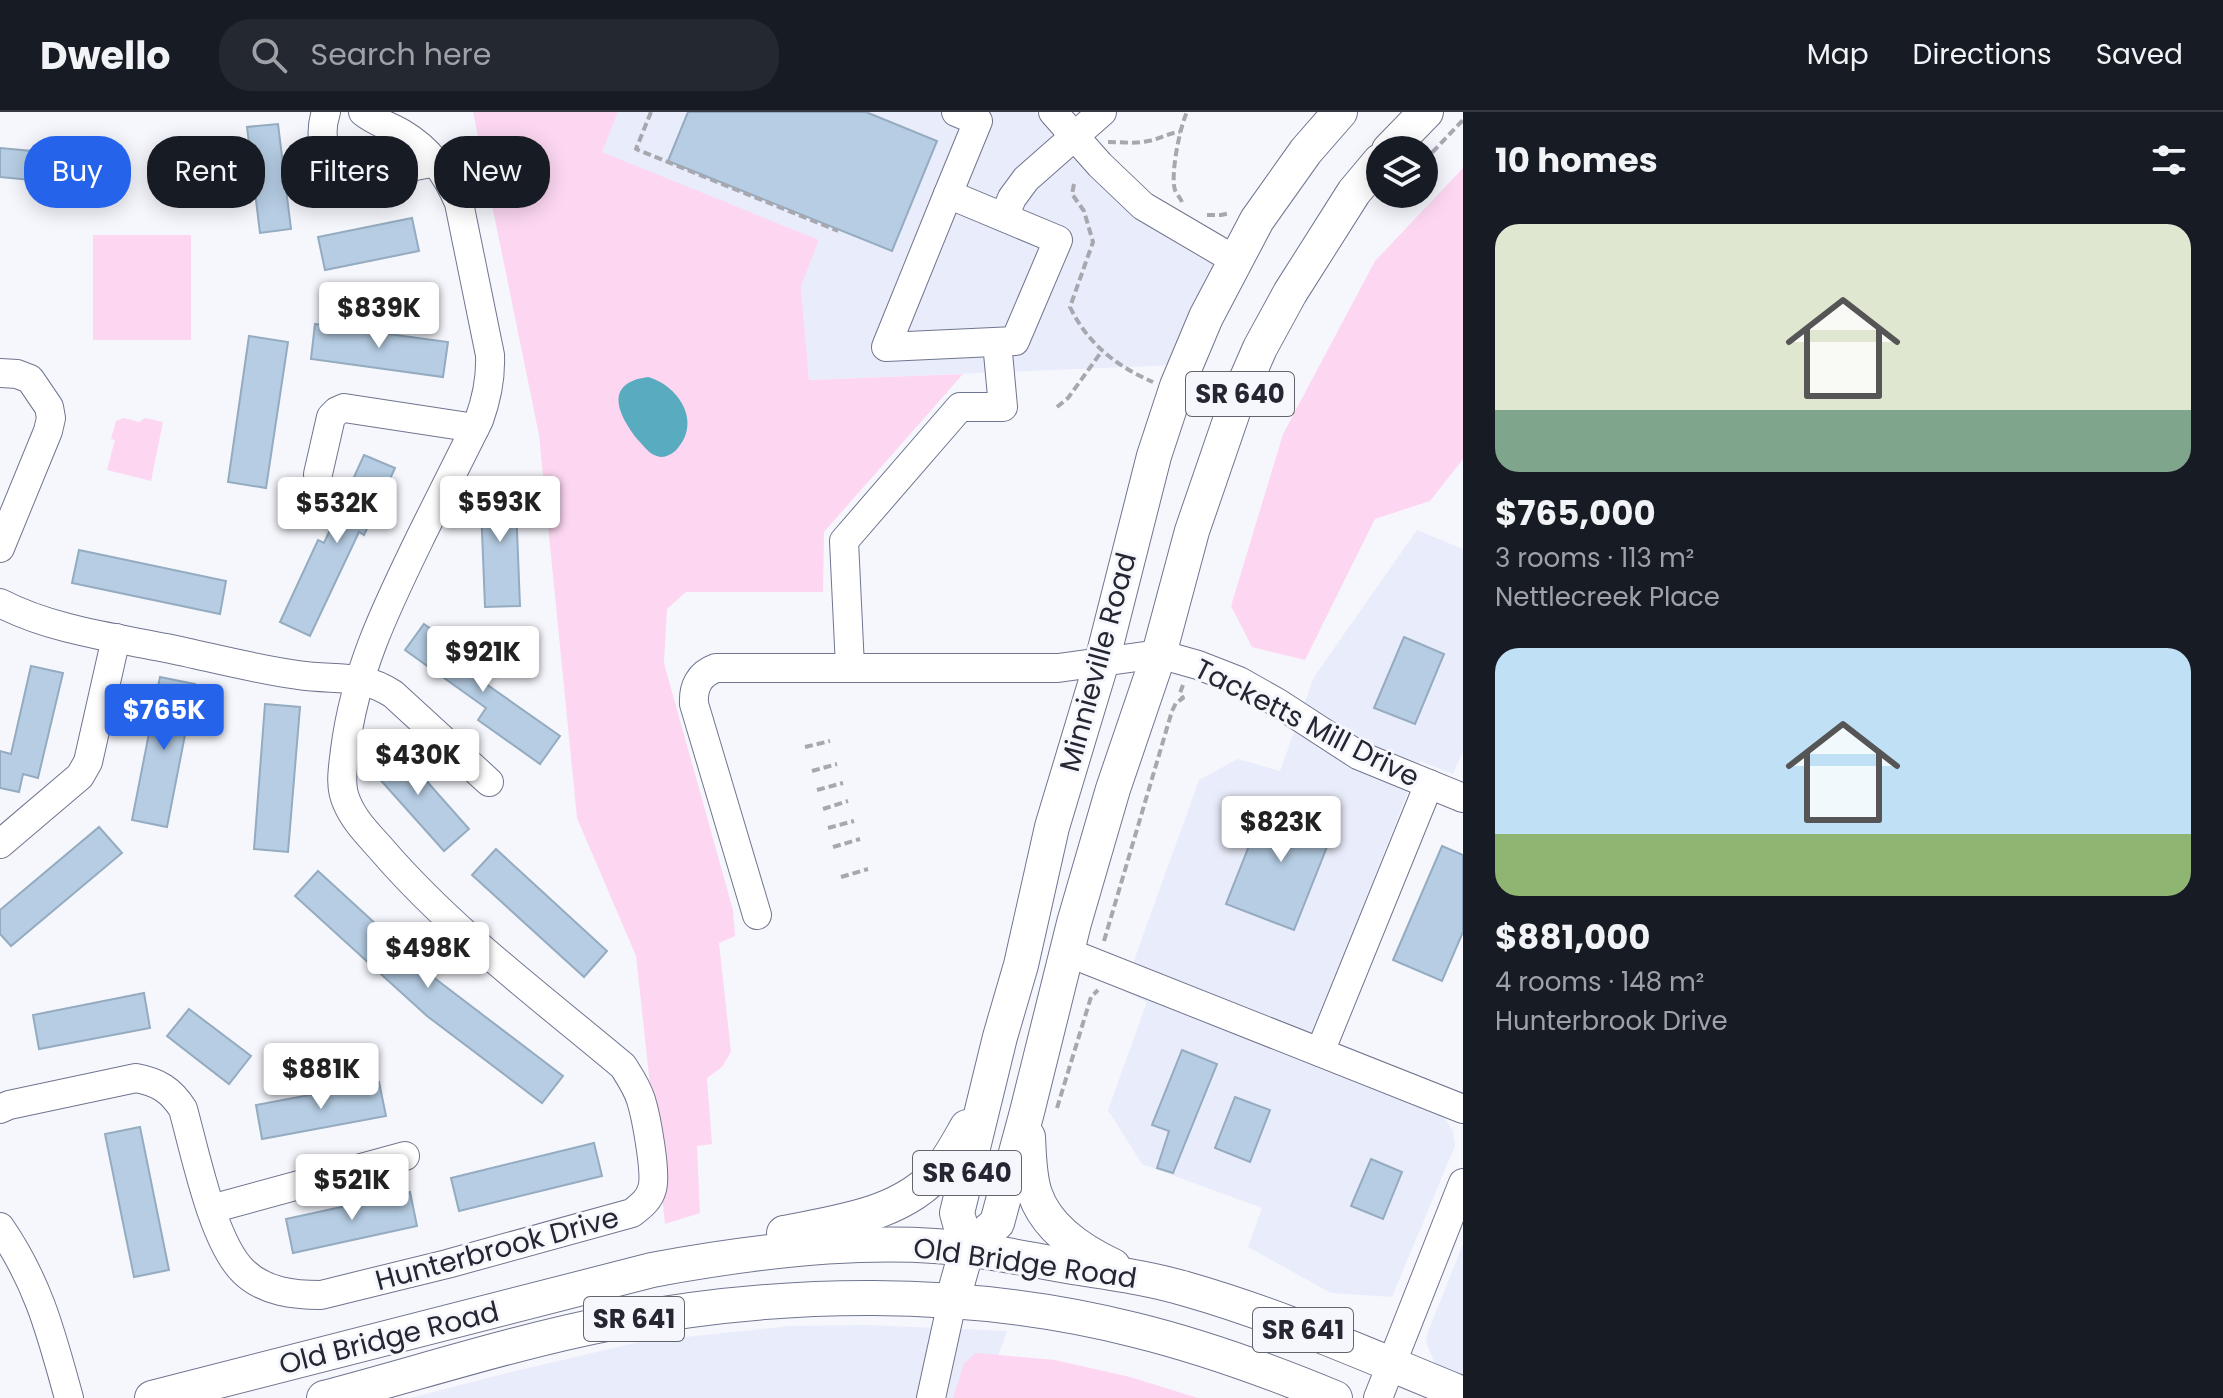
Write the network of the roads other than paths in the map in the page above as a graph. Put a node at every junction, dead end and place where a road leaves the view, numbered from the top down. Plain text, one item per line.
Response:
1 (326, 112) edge
2 (363, 112) edge
3 (956, 112) edge
4 (1053, 112) edge
5 (1102, 112) edge
6 (1340, 112) edge
7 (1426, 112) edge
8 (1075, 136) junction
9 (1403, 136) edge
10 (434, 160) edge
11 (434, 162) edge
12 (1366, 178) edge
13 (948, 194) junction
14 (460, 208) edge
15 (1004, 217) junction
16 (1235, 260) junction
17 (997, 342) junction
18 (0, 373) edge
19 (475, 428) junction
20 (318, 474) dead end
21 (0, 548) edge
22 (0, 603) edge
23 (116, 638) junction
24 (1159, 654) junction
25 (1102, 661) junction
26 (850, 667) junction
27 (358, 679) junction
28 (489, 782) dead end
29 (1429, 784) junction
30 (1463, 798) edge
31 (0, 844) edge
32 (757, 915) dead end
33 (1067, 952) junction
34 (1320, 1052) junction
35 (985, 1096) junction
36 (0, 1109) edge
37 (1463, 1109) edge
38 (1041, 1116) junction
39 (405, 1156) dead end
40 (1463, 1183) edge
41 (211, 1209) junction
42 (1457, 1216) edge
43 (0, 1227) edge
44 (967, 1249) junction
45 (698, 1262) junction
46 (1139, 1278) junction
47 (952, 1302) junction
48 (1391, 1365) junction
49 (1463, 1394) edge
50 (69, 1398) edge
51 (152, 1398) edge
52 (324, 1398) edge
53 (931, 1398) edge
54 (1335, 1398) edge
55 (1378, 1398) edge

1 - 11 street
2 - 10 street, Hunterbrook Drive
3 - 13 street
4 - 8 street
5 - 8 street
6 - 16 main road, Minnieville Road / SR 640
7 - 9 main road
8 - 15 street
8 - 16 street
12 - 24 main road, Minnieville Road / SR 640
13 - 15 street
13 - 17 street
14 - 19 street, Hunterbrook Drive
15 - 17 street
16 - 25 main road, Minnieville Road / SR 640
17 - 26 street
18 - 21 street
19 - 20 street
19 - 27 street, Hunterbrook Drive
22 - 23 street
23 - 27 street
23 - 31 street
24 - 25 street, Tacketts Mill Drive
24 - 29 street, Tacketts Mill Drive
24 - 33 main road, Minnieville Road / SR 640
25 - 26 street, Tacketts Mill Drive
25 - 35 main road, Minnieville Road / SR 640
26 - 32 street, Tacketts Mill Drive
27 - 28 street
27 - 41 street, Hunterbrook Drive
29 - 30 street, Tacketts Mill Drive
29 - 34 street
33 - 34 street
33 - 38 main road, Minnieville Road / SR 640
34 - 37 street
35 - 44 main road, Minnieville Road / SR 640
35 - 45 main road
36 - 41 street, Hunterbrook Drive
38 - 44 main road, Minnieville Road / SR 640
38 - 46 main road
39 - 41 street
40 - 42 street
42 - 48 street
43 - 50 street
44 - 45 main road, Old Bridge Road / SR 641
44 - 46 main road, Old Bridge Road / SR 641
44 - 47 main road, Minnieville Road / SR 640
45 - 51 main road, Old Bridge Road / SR 641
46 - 48 main road, Old Bridge Road / SR 641
47 - 52 main road, Old Bridge Road / SR 641
47 - 53 street
47 - 54 main road, Old Bridge Road / SR 641
48 - 49 main road, Old Bridge Road / SR 641
48 - 55 street

